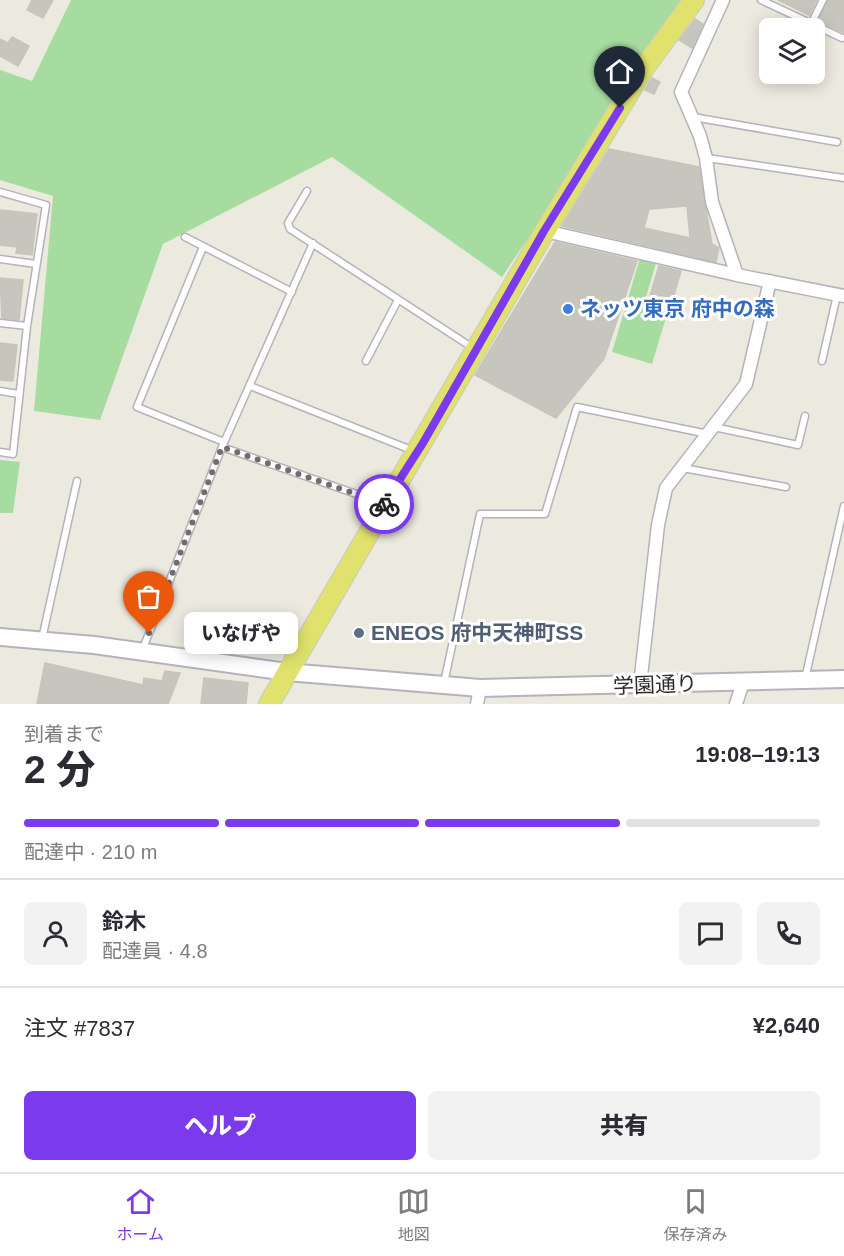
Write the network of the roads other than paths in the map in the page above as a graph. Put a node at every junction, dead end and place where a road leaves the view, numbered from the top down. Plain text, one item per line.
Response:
1 (694, 0) edge
2 (723, 0) edge
3 (761, 0) edge
4 (823, 0) edge
5 (798, 18) edge
6 (814, 18) edge
7 (825, 30) edge
8 (842, 38) dead end
9 (689, 116) junction
10 (837, 142) dead end
11 (706, 158) junction
12 (844, 178) edge
13 (307, 191) dead end
14 (0, 192) edge
15 (544, 231) junction
16 (185, 237) dead end
17 (313, 243) junction
18 (203, 247) junction
19 (0, 259) edge
20 (36, 264) junction
21 (737, 275) junction
22 (770, 281) junction
23 (292, 292) junction
24 (841, 295) edge
25 (398, 300) junction
26 (0, 323) edge
27 (27, 326) junction
28 (476, 350) junction
29 (366, 361) dead end
30 (822, 361) dead end
31 (250, 386) junction
32 (0, 391) edge
33 (19, 394) junction
34 (804, 416) dead end
35 (711, 430) junction
36 (223, 445) junction
37 (0, 452) edge
38 (417, 452) junction
39 (681, 467) junction
40 (77, 481) dead end
41 (786, 487) dead end
42 (386, 504) junction
43 (844, 506) edge
44 (0, 637) edge
45 (42, 641) junction
46 (142, 652) junction
47 (287, 672) junction
48 (844, 679) edge
49 (805, 680) junction
50 (743, 682) junction
51 (640, 685) junction
52 (443, 686) junction
53 (479, 696) edge
54 (269, 704) edge
55 (736, 704) edge

1 - 15 main road
2 - 9 street
3 - 5 lane
4 - 6 lane
7 - 8 lane
9 - 10 lane
9 - 11 street
11 - 12 lane
11 - 21 street
13 - 17 lane
14 - 20 lane
15 - 21 street
15 - 28 main road
16 - 18 lane
17 - 23 lane
17 - 25 lane
18 - 23 lane
18 - 36 lane
19 - 20 lane
20 - 27 lane
21 - 22 street
22 - 24 street
22 - 35 street
23 - 31 lane
24 - 30 lane
25 - 28 lane
25 - 29 lane
26 - 27 lane
27 - 33 lane
28 - 38 main road
31 - 36 lane
31 - 38 lane
32 - 33 lane
33 - 37 lane
34 - 35 lane
35 - 39 street
35 - 52 lane
36 - 42 lane
36 - 46 lane
38 - 42 main road
39 - 41 lane
39 - 51 street
40 - 45 lane
42 - 47 main road
43 - 49 lane
44 - 45 street, 学園通り
45 - 46 street, 学園通り
46 - 47 street, 学園通り
47 - 52 street, 学園通り
47 - 54 main road
48 - 49 street, 学園通り
49 - 50 street, 学園通り
50 - 51 street, 学園通り
50 - 55 street
51 - 53 street, 学園通り
52 - 53 street, 学園通り

